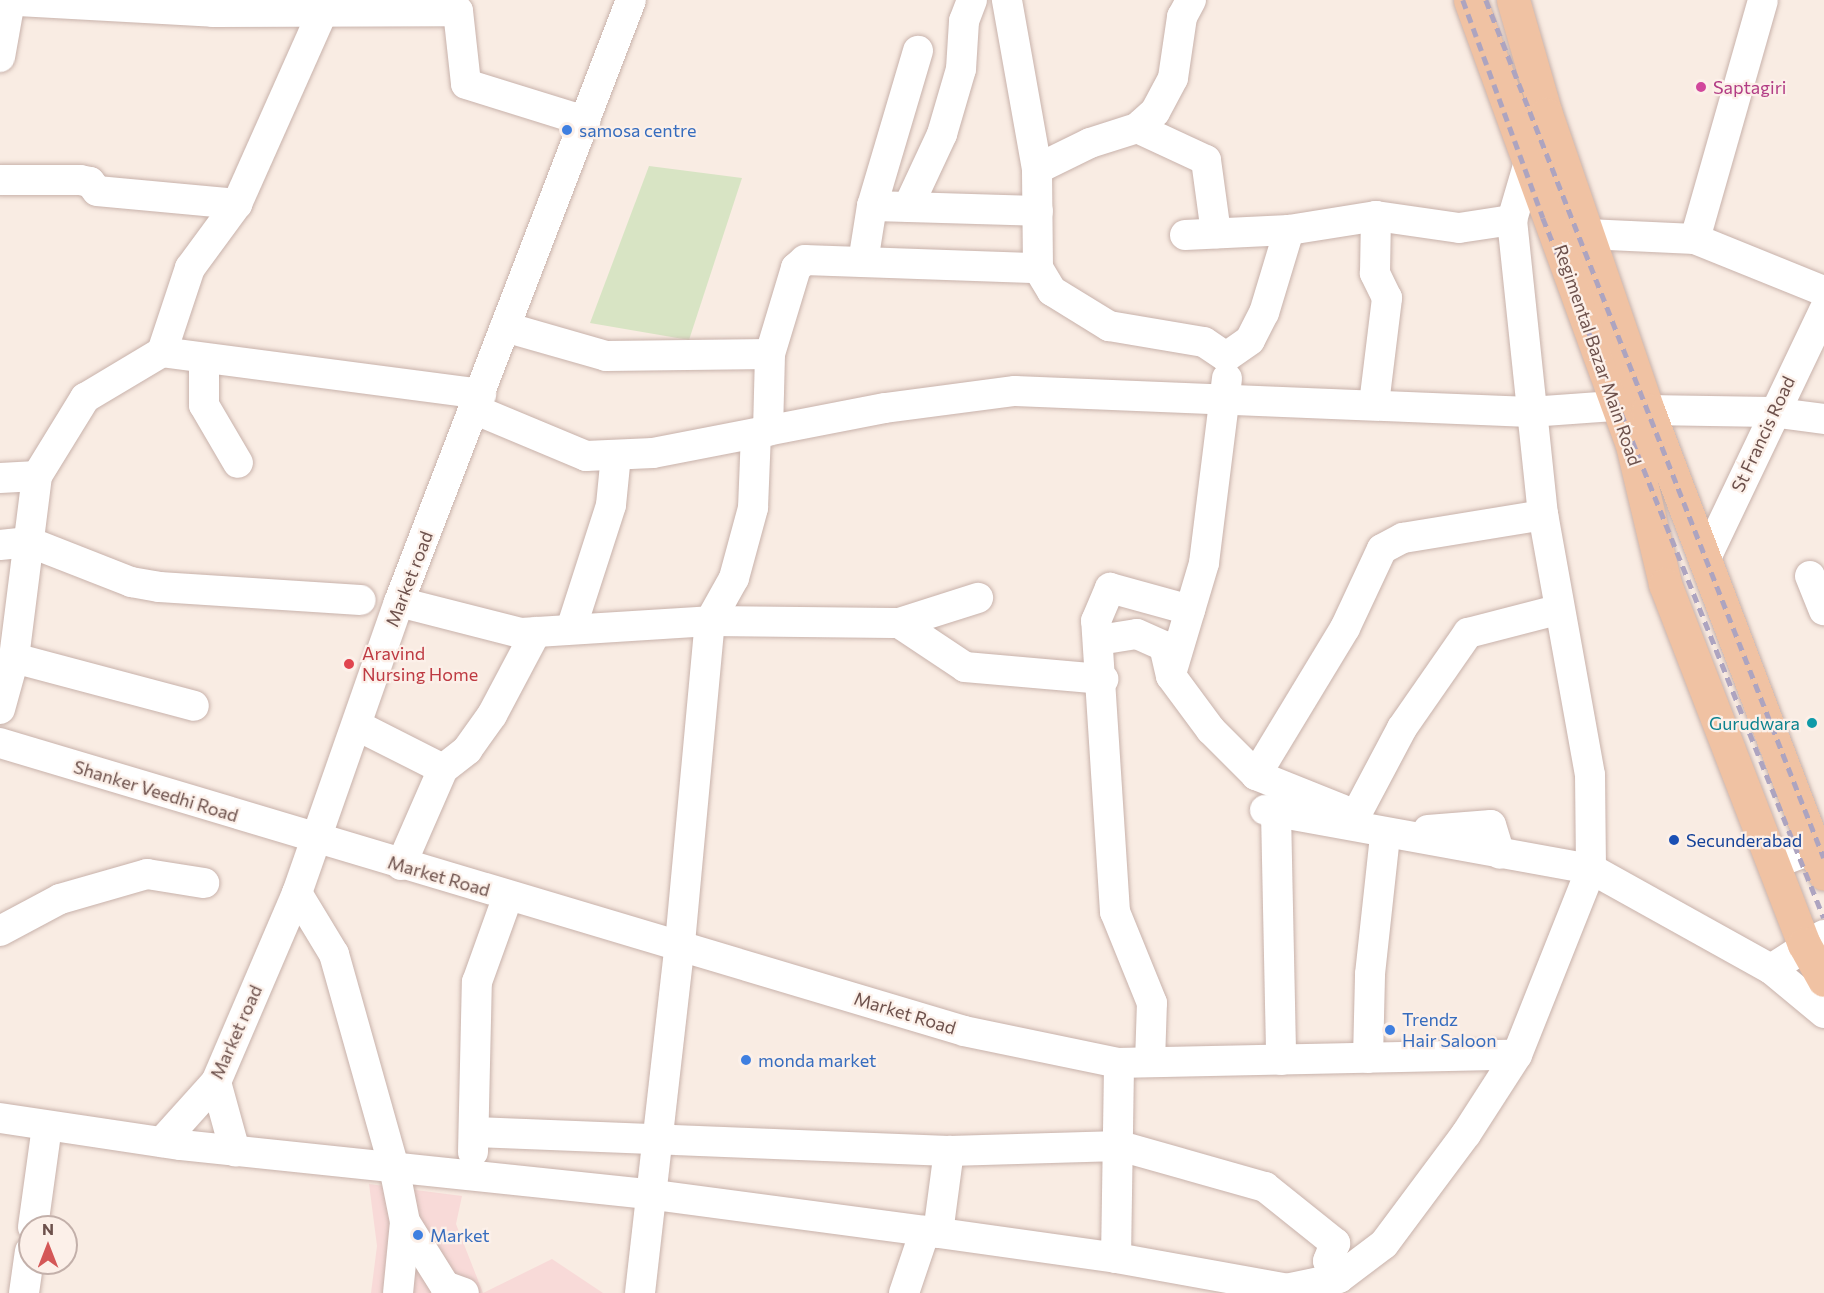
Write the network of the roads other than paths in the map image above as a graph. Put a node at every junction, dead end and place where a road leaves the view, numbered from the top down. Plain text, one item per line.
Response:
1 (5, 0) edge
2 (631, 0) edge
3 (972, 0) edge
4 (1007, 0) edge
5 (1191, 0) edge
6 (1470, 0) edge
7 (1513, 0) edge
8 (1763, 0) edge
9 (51, 3) edge
10 (458, 5) edge
11 (213, 6) edge
12 (322, 11) junction
13 (918, 51) dead end
14 (0, 57) edge
15 (1546, 114) junction
16 (585, 122) junction
17 (1514, 124) junction
18 (1137, 128) junction
19 (1530, 159) junction
20 (1037, 169) junction
21 (0, 180) edge
22 (237, 204) junction
23 (872, 206) junction
24 (908, 207) junction
25 (1038, 211) junction
26 (1376, 216) junction
27 (1512, 220) junction
28 (1289, 230) junction
29 (1216, 233) junction
30 (1587, 234) junction
31 (1185, 235) dead end
32 (1695, 239) junction
33 (863, 262) junction
34 (1038, 268) junction
35 (1824, 291) edge
36 (1824, 310) edge
37 (505, 327) junction
38 (162, 352) junction
39 (770, 354) junction
40 (1226, 357) junction
41 (204, 361) junction
42 (1227, 396) junction
43 (478, 402) junction
44 (1374, 404) junction
45 (1614, 406) junction
46 (1648, 410) junction
47 (1530, 412) junction
48 (1771, 412) junction
49 (1824, 419) edge
50 (762, 432) junction
51 (616, 455) junction
52 (238, 463) dead end
53 (37, 476) junction
54 (0, 478) edge
55 (1543, 515) junction
56 (14, 543) edge
57 (1706, 560) junction
58 (1810, 576) dead end
59 (978, 598) dead end
60 (361, 600) dead end
61 (399, 602) junction
62 (1190, 610) junction
63 (1557, 610) junction
64 (1824, 610) edge
65 (710, 621) junction
66 (899, 623) junction
67 (571, 629) junction
68 (536, 632) junction
69 (1099, 640) junction
70 (14, 658) junction
71 (1171, 676) junction
72 (1103, 679) junction
73 (194, 706) dead end
74 (0, 708) edge
75 (358, 726) junction
76 (0, 743) edge
77 (443, 768) junction
78 (1256, 775) junction
79 (1358, 813) junction
80 (1385, 836) junction
81 (313, 839) junction
82 (1500, 854) junction
83 (1820, 858) edge
84 (1773, 864) junction
85 (401, 865) junction
86 (1590, 869) junction
87 (204, 883) dead end
88 (297, 893) junction
89 (507, 896) junction
90 (0, 931) edge
91 (1814, 940) edge
92 (680, 943) junction
93 (1771, 969) junction
94 (1824, 980) edge
95 (1824, 1013) edge
96 (1517, 1055) junction
97 (1368, 1058) junction
98 (1281, 1060) junction
99 (1150, 1062) junction
100 (1119, 1063) junction
101 (216, 1082) junction
102 (0, 1118) edge
103 (47, 1126) junction
104 (475, 1132) junction
105 (655, 1138) junction
106 (162, 1142) junction
107 (1120, 1146) junction
108 (235, 1151) junction
109 (950, 1151) junction
110 (394, 1167) junction
111 (470, 1176) junction
112 (648, 1194) junction
113 (35, 1215) edge
114 (405, 1222) junction
115 (931, 1232) junction
116 (1116, 1258) junction
117 (27, 1275) edge
118 (1339, 1278) junction
119 (1293, 1292) edge
120 (24, 1293) edge
121 (398, 1293) edge
122 (464, 1293) edge
123 (640, 1293) edge
124 (904, 1293) edge

1 - 9 street
1 - 14 street
2 - 16 street, Market road
3 - 24 street
4 - 20 street
5 - 18 street
6 - 17 main road, Regimental Bazar Main Road
7 - 15 main road, Regimental Bazar Main Road
8 - 32 street
9 - 11 street
10 - 12 street
10 - 16 street
11 - 12 street
12 - 22 street
13 - 23 street
15 - 17 main road
15 - 30 main road, Regimental Bazar Main Road
16 - 37 street, Market road
17 - 19 main road, Regimental Bazar Main Road
18 - 20 street
18 - 29 street
19 - 27 street
19 - 45 main road, Regimental Bazar Main Road
20 - 25 street
21 - 22 street
22 - 38 street
23 - 24 street
23 - 33 street
24 - 25 street
25 - 34 street
26 - 27 street
26 - 28 street
26 - 44 street
27 - 47 street
28 - 29 street
28 - 40 street
29 - 31 street
30 - 32 street
30 - 46 main road, Regimental Bazar Main Road
32 - 35 street
33 - 34 street
33 - 39 street
34 - 40 street
36 - 48 street, St Francis Road
37 - 39 street
37 - 43 street, Market road
38 - 41 street
38 - 53 street
39 - 50 street
40 - 42 street
41 - 43 street
41 - 52 street
42 - 44 street
42 - 50 street
42 - 62 street
43 - 51 street
43 - 61 street, Market road
44 - 47 street
45 - 47 street
45 - 84 main road, Regimental Bazar Main Road
46 - 48 street
46 - 57 main road, Regimental Bazar Main Road
47 - 55 street
48 - 49 street
48 - 57 street, St Francis Road
50 - 51 street
50 - 65 street
51 - 67 street
53 - 54 street
53 - 56 street
55 - 63 street
55 - 78 street
56 - 60 street
56 - 70 street
57 - 83 main road, Regimental Bazar Main Road
58 - 64 street
59 - 66 street
61 - 68 street
61 - 75 street, Market road
62 - 69 street
62 - 71 street
63 - 79 street
63 - 86 street
65 - 66 street
65 - 67 street
65 - 92 street
66 - 72 street
67 - 68 street
68 - 77 street
69 - 71 street
69 - 72 street
70 - 73 street
70 - 74 street
71 - 78 street
72 - 99 street
75 - 77 street
75 - 81 street, Market road
76 - 81 street, Shanker Veedhi Road
77 - 85 street
78 - 79 street
79 - 82 street
80 - 82 street
80 - 97 street
80 - 98 street
81 - 85 street, Market Road
81 - 88 street, Market road
82 - 86 street
83 - 84 street
84 - 91 main road, Regimental Bazar Main Road
85 - 89 street, Market Road
86 - 93 street
86 - 96 street
87 - 90 street
88 - 101 street, Market road
88 - 110 street
89 - 92 street, Market Road
89 - 104 street
91 - 93 street
91 - 94 main road, Regimental Bazar Main Road
92 - 100 street, Market Road
92 - 105 street
93 - 95 street
96 - 97 street, Market Road
96 - 118 street
97 - 98 street, Market Road
98 - 99 street, Market Road
99 - 100 street, Market Road
100 - 107 street
101 - 106 street, Market road
101 - 108 street
102 - 103 street
103 - 106 street
103 - 113 street
104 - 105 street
104 - 111 street
105 - 109 street
105 - 112 street
106 - 108 street
107 - 109 street
107 - 116 street
107 - 118 street
108 - 110 street
109 - 115 street
110 - 111 street
110 - 114 street
111 - 112 street
112 - 115 street
112 - 123 street
114 - 121 street
114 - 122 street
115 - 116 street
115 - 124 street
116 - 119 street
117 - 120 street
118 - 119 street

